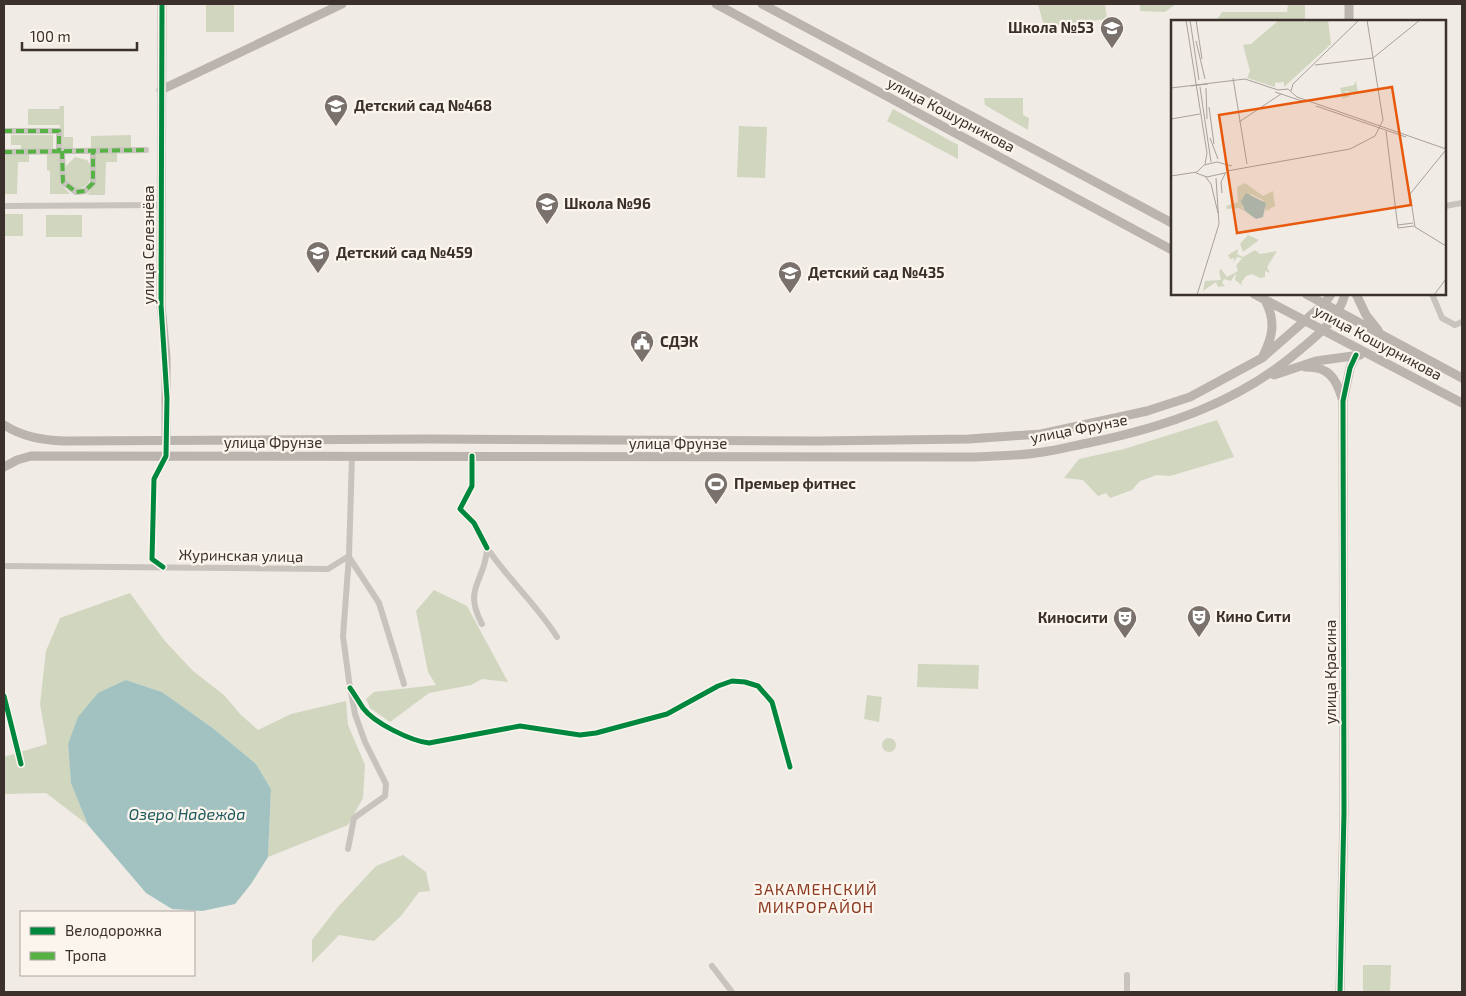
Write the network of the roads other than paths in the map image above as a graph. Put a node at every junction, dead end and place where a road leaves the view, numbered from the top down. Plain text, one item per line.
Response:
1 (162, 4) edge
2 (342, 4) edge
3 (716, 4) edge
4 (762, 4) edge
5 (1349, 4) edge
6 (1349, 20) edge
7 (161, 90) junction
8 (4, 131) edge
9 (146, 150) dead end
10 (93, 151) junction
11 (4, 152) edge
12 (61, 152) junction
13 (1462, 203) edge
14 (162, 204) junction
15 (4, 206) edge
16 (1446, 206) edge
17 (1171, 222) edge
18 (1171, 249) edge
19 (1256, 295) edge
20 (1308, 295) edge
21 (1330, 295) edge
22 (1345, 295) edge
23 (1356, 295) edge
24 (1432, 295) edge
25 (1265, 300) junction
26 (1325, 303) junction
27 (1339, 311) junction
28 (1306, 320) junction
29 (1462, 322) edge
30 (1324, 330) junction
31 (1382, 334) junction
32 (1356, 355) junction
33 (1376, 357) junction
34 (1262, 358) junction
35 (1298, 367) junction
36 (1266, 378) junction
37 (1462, 378) edge
38 (1343, 400) junction
39 (1462, 403) edge
40 (4, 425) edge
41 (166, 440) junction
42 (681, 440) junction
43 (758, 441) junction
44 (166, 456) junction
45 (352, 456) junction
46 (472, 456) junction
47 (681, 458) junction
48 (759, 458) junction
49 (4, 467) edge
50 (487, 548) junction
51 (349, 556) junction
52 (4, 566) edge
53 (163, 568) junction
54 (482, 624) dead end
55 (557, 637) dead end
56 (404, 684) dead end
57 (350, 688) junction
58 (4, 696) edge
59 (21, 764) dead end
60 (790, 768) dead end
61 (348, 848) dead end
62 (712, 966) dead end
63 (1127, 975) dead end
64 (732, 992) edge
65 (1127, 992) edge
66 (1340, 992) edge

1 - 7 main road, улица Селезнёва
2 - 7 main road
3 - 18 main road, улица Кошурникова
4 - 17 main road, улица Кошурникова
5 - 6 main road
7 - 14 main road, улица Селезнёва
8 - 12 street
9 - 10 street
10 - 12 street
10 - 12 street
11 - 12 street
13 - 16 street
14 - 15 street
14 - 41 main road, улица Селезнёва
19 - 25 main road, улица Кошурникова
20 - 26 main road, улица Кошурникова
21 - 26 main road
22 - 27 main road
23 - 31 main road
24 - 29 street
25 - 28 main road, улица Кошурникова
25 - 34 main road
26 - 27 main road, улица Кошурникова
26 - 28 main road, улица Фрунзе
27 - 30 main road, улица Фрунзе
27 - 31 main road, улица Кошурникова
28 - 30 main road, улица Кошурникова
28 - 34 main road, улица Фрунзе
30 - 33 main road, улица Кошурникова
30 - 36 main road, улица Фрунзе
31 - 37 main road, улица Кошурникова
32 - 33 main road
32 - 35 main road
32 - 38 main road, улица Красина
33 - 39 main road, улица Кошурникова
34 - 43 main road, улица Фрунзе
35 - 36 main road
35 - 38 main road, улица Красина
36 - 48 main road, улица Фрунзе
38 - 66 main road, улица Красина
40 - 41 main road, улица Фрунзе
41 - 42 main road, улица Фрунзе
41 - 44 street, улица Селезнёва
42 - 43 main road, улица Фрунзе
42 - 47 main road
43 - 48 main road
44 - 45 main road, улица Фрунзе
44 - 49 main road, улица Фрунзе
44 - 53 street, улица Селезнёва
45 - 46 main road, улица Фрунзе
45 - 51 street
46 - 47 main road, улица Фрунзе
46 - 50 street
47 - 48 main road, улица Фрунзе
50 - 54 street
50 - 55 street
51 - 53 street, Журинская улица
51 - 56 street
51 - 57 street
52 - 53 street, Журинская улица
57 - 60 street
57 - 61 street
58 - 59 street
62 - 64 street
63 - 65 street

